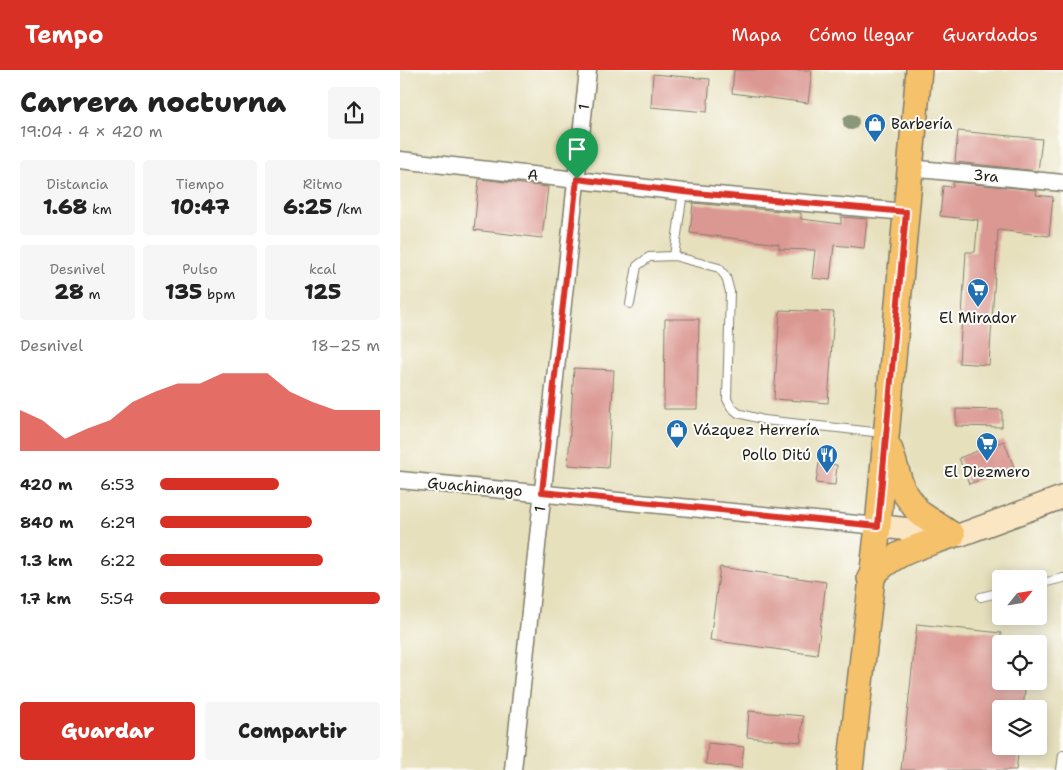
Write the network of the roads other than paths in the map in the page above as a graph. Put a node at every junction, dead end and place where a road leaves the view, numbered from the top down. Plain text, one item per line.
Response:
1 (588, 70) edge
2 (919, 70) edge
3 (400, 160) edge
4 (909, 168) junction
5 (577, 179) junction
6 (1063, 183) edge
7 (684, 192) junction
8 (906, 212) junction
9 (674, 256) junction
10 (630, 304) dead end
11 (887, 437) junction
12 (400, 480) edge
13 (542, 492) junction
14 (1063, 497) edge
15 (878, 526) junction
16 (952, 535) junction
17 (870, 578) junction
18 (1063, 578) edge
19 (1048, 582) edge
20 (992, 594) edge
21 (981, 597) dead end
22 (1063, 755) edge
23 (513, 770) edge
24 (850, 770) edge
25 (1061, 770) edge

1 - 5 street, 1
2 - 4 main road
3 - 5 street, A
4 - 6 street, 3ra
4 - 8 main road
5 - 7 street, A
5 - 13 street, 1
7 - 8 street, A
7 - 9 lane
8 - 11 main road
9 - 10 lane
9 - 11 lane
11 - 15 main road
11 - 16 main road
12 - 13 street, Guachinango
13 - 15 street, Guachinango
13 - 23 street, 1
14 - 16 main road
15 - 16 main road
15 - 17 main road
16 - 17 main road
17 - 24 main road
18 - 19 lane
20 - 21 lane
22 - 25 lane

